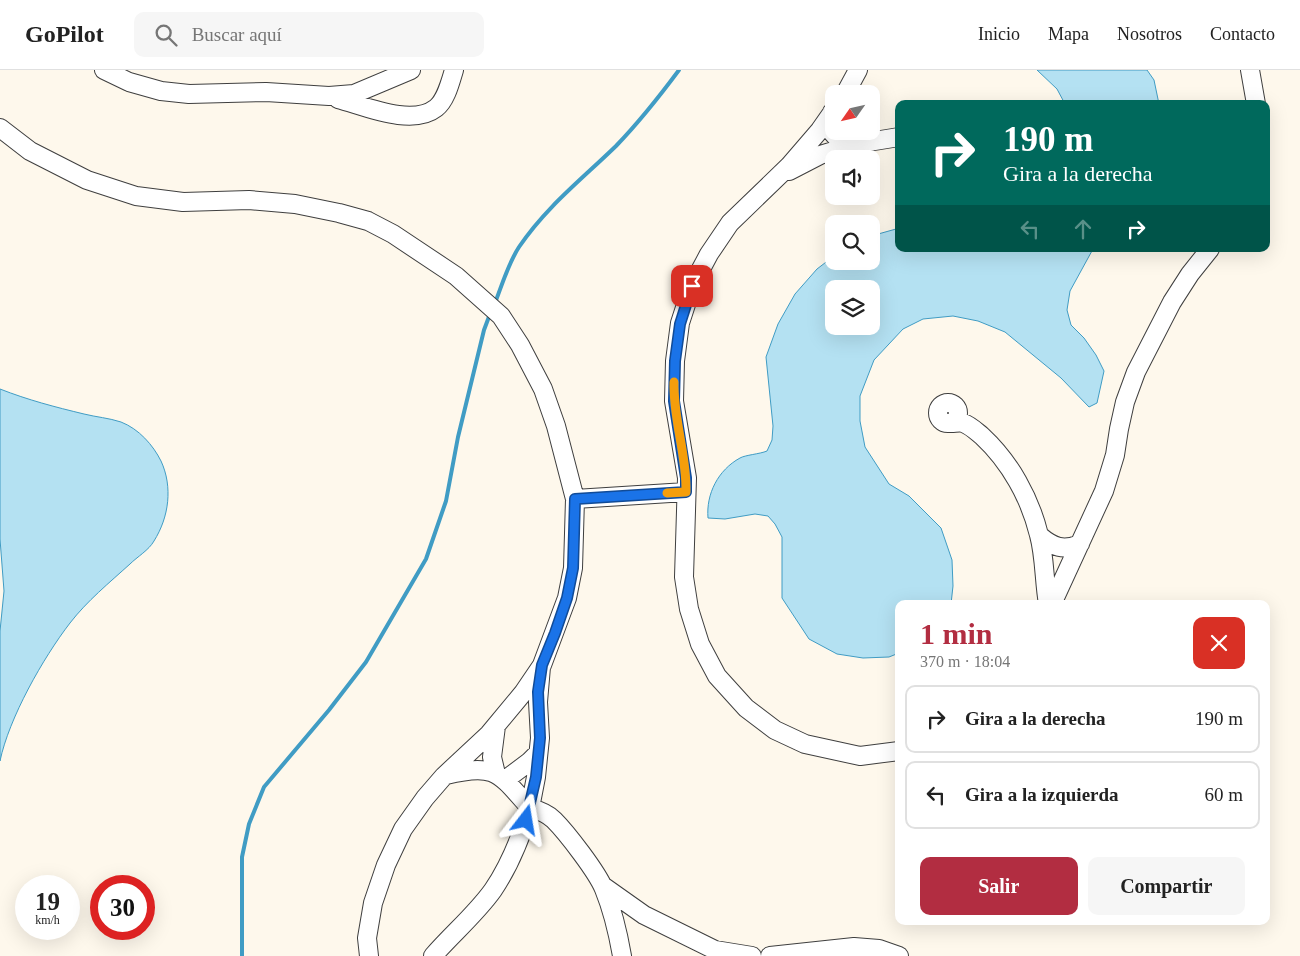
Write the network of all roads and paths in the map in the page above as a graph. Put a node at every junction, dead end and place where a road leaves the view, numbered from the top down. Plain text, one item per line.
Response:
1 (104, 70) edge
2 (411, 70) edge
3 (454, 70) edge
4 (858, 70) edge
5 (1250, 70) edge
6 (850, 85) edge
7 (329, 96) junction
8 (1255, 100) edge
9 (825, 123) edge
10 (0, 128) edge
11 (895, 138) edge
12 (842, 140) edge
13 (856, 144) junction
14 (777, 177) junction
15 (1208, 252) edge
16 (958, 419) dead end
17 (686, 492) junction
18 (575, 499) junction
19 (1040, 536) junction
20 (1080, 544) junction
21 (1048, 600) edge
22 (1054, 600) edge
23 (542, 665) junction
24 (496, 726) junction
25 (895, 752) edge
26 (538, 753) junction
27 (444, 776) junction
28 (501, 777) junction
29 (530, 808) junction
30 (603, 886) junction
31 (644, 915) junction
32 (618, 927) junction
33 (718, 953) edge
34 (369, 956) edge
35 (433, 956) edge
36 (622, 956) edge
37 (752, 956) edge
38 (770, 956) edge
39 (899, 956) edge

1 - 7 street
2 - 7 street
3 - 7 street
4 - 6 street
5 - 8 street
9 - 14 street
10 - 18 street
11 - 13 street
12 - 13 street
13 - 14 street
14 - 17 street
15 - 20 street
16 - 19 street
17 - 18 street
17 - 25 street
18 - 23 street
19 - 20 street
19 - 21 street
20 - 22 street
23 - 24 street
23 - 26 street
24 - 27 street
24 - 28 street
26 - 28 street
26 - 29 street
27 - 28 street
27 - 34 street
28 - 29 street
29 - 30 street
29 - 35 street
30 - 31 street
30 - 32 street
31 - 32 street
31 - 33 street
32 - 36 street
33 - 37 street
38 - 39 street

